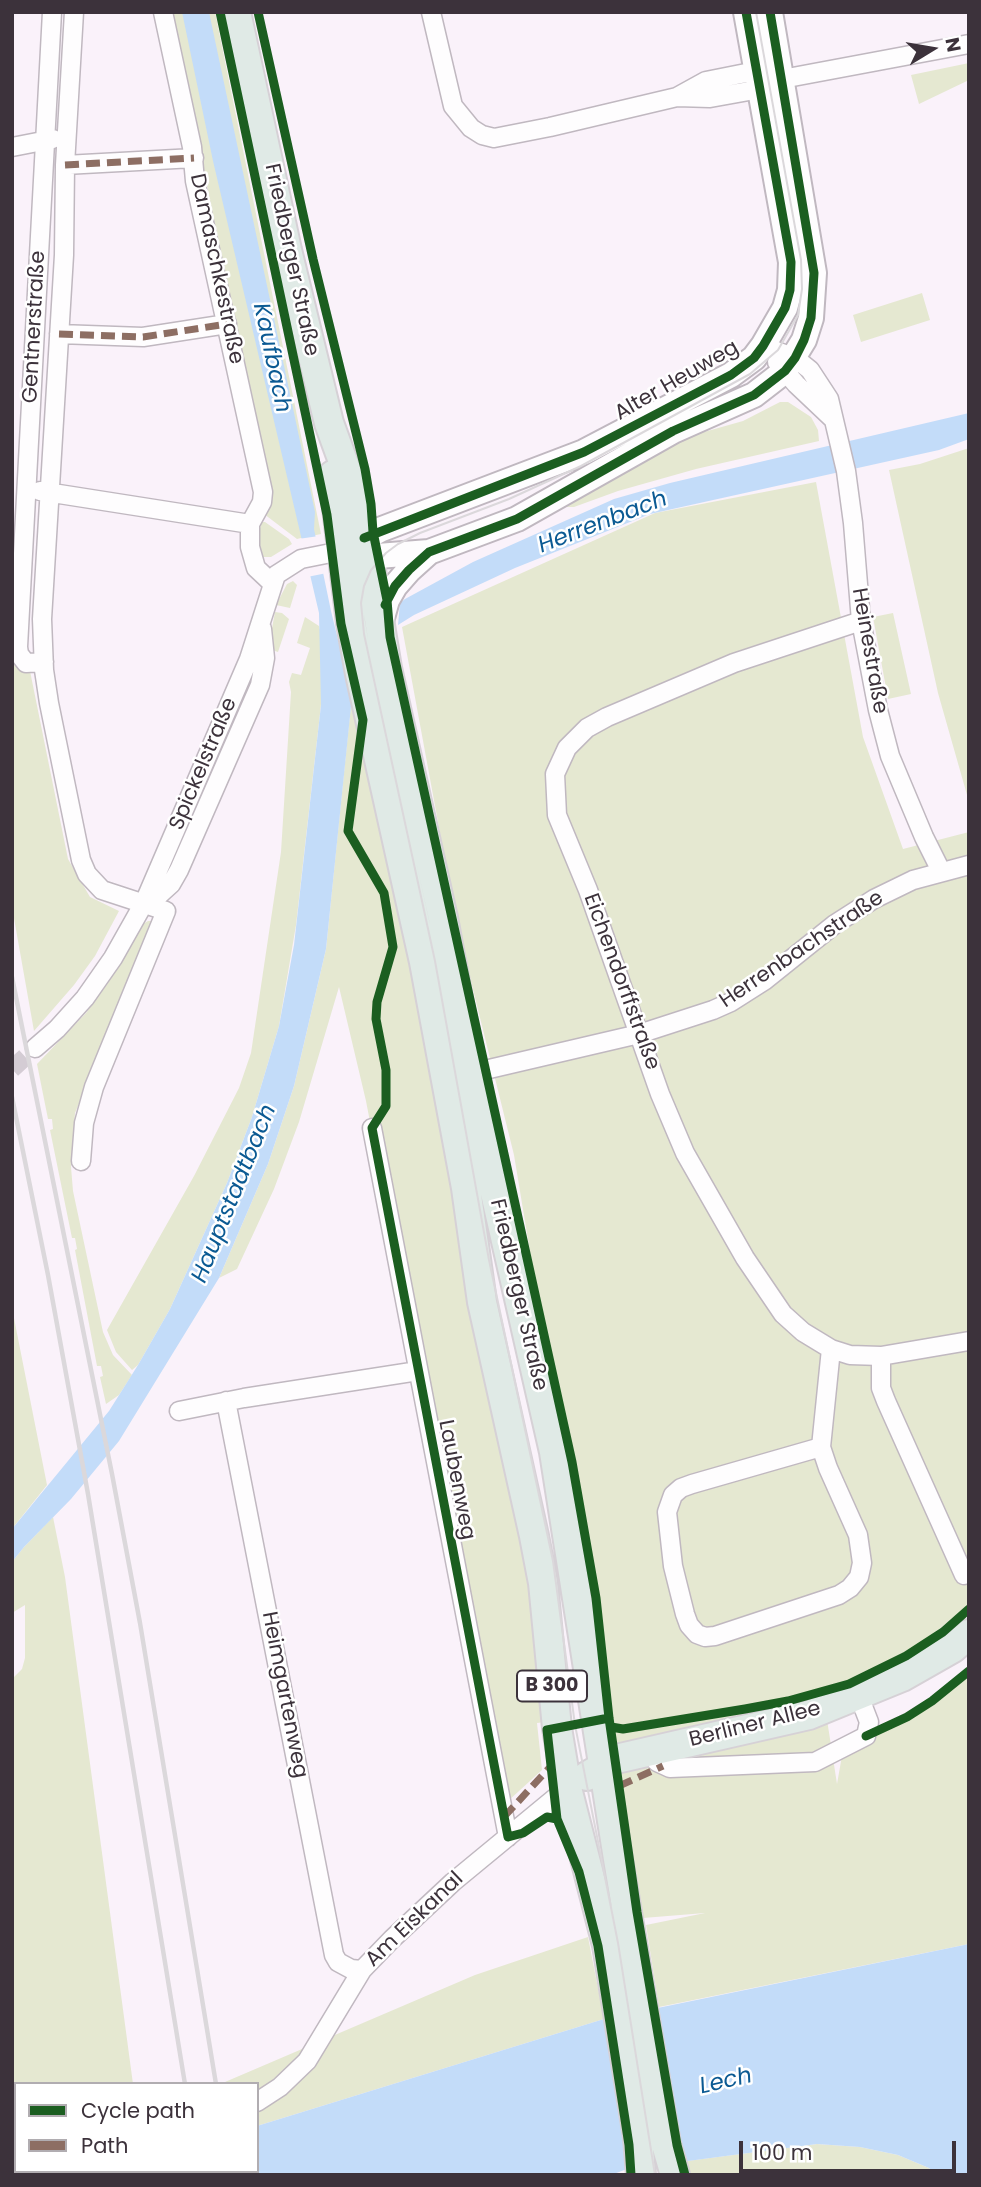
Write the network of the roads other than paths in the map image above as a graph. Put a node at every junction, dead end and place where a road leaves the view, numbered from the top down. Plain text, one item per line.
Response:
1 (52, 12) edge
2 (74, 12) edge
3 (163, 12) edge
4 (236, 12) edge
5 (431, 12) edge
6 (746, 12) edge
7 (770, 12) edge
8 (969, 44) edge
9 (766, 80) junction
10 (67, 136) junction
11 (44, 140) junction
12 (12, 147) edge
13 (194, 158) junction
14 (65, 165) junction
15 (227, 324) junction
16 (59, 334) junction
17 (757, 353) junction
18 (784, 370) junction
19 (27, 490) junction
20 (49, 493) junction
21 (250, 524) junction
22 (349, 549) junction
23 (429, 552) junction
24 (273, 584) junction
25 (381, 608) junction
26 (860, 621) junction
27 (261, 622) junction
28 (44, 662) junction
29 (969, 865) edge
30 (942, 871) junction
31 (171, 884) junction
32 (144, 903) junction
33 (166, 911) junction
34 (639, 1034) junction
35 (35, 1048) tunnel mouth
36 (472, 1073) junction
37 (372, 1128) dead end
38 (81, 1161) dead end
39 (969, 1341) edge
40 (831, 1349) junction
41 (881, 1356) junction
42 (418, 1371) junction
43 (226, 1401) junction
44 (179, 1411) dead end
45 (821, 1447) junction
46 (964, 1575) dead end
47 (969, 1634) edge
48 (859, 1696) junction
49 (656, 1758) junction
50 (603, 1766) junction
51 (567, 1788) junction
52 (508, 1837) junction
53 (620, 1943) junction
54 (362, 1970) junction
55 (259, 2101) edge
56 (641, 2175) edge
57 (675, 2175) edge

1 - 11 street, Gentnerstraße
2 - 10 street, Gentnerstraße
3 - 13 street, Damaschkestraße
4 - 22 main road, Friedberger Straße / B 300
5 - 9 street
6 - 9 street, Alter Heuweg
7 - 9 street, Alter Heuweg
8 - 9 street
9 - 17 street, Alter Heuweg
9 - 18 street, Alter Heuweg
10 - 11 street
10 - 14 street, Gentnerstraße
11 - 12 street
11 - 19 street, Gentnerstraße
13 - 14 street
13 - 15 street, Damaschkestraße
14 - 16 street, Gentnerstraße
15 - 16 street
15 - 21 street, Damaschkestraße
16 - 20 street, Gentnerstraße
17 - 18 street, Alter Heuweg
17 - 22 street, Alter Heuweg
18 - 23 street, Alter Heuweg
18 - 26 street, Heinestraße
19 - 20 street
19 - 28 street, Gentnerstraße
20 - 21 street
20 - 28 street, Gentnerstraße
21 - 24 street
22 - 23 street, Alter Heuweg
22 - 24 street, Spickelstraße
22 - 25 main road, Friedberger Straße / B 300
22 - 51 main road, Friedberger Straße / B 300
23 - 25 street
24 - 27 street, Spickelstraße
25 - 36 main road, Friedberger Straße / B 300
26 - 30 street, Heinestraße
26 - 34 street, Eichendorffstraße
27 - 31 street, Spickelstraße
27 - 32 street, Spickelstraße
28 - 32 street, Gentnerstraße
29 - 30 street, Herrenbachstraße
30 - 34 street, Herrenbachstraße
31 - 32 street, Spickelstraße
31 - 33 street, Spickelstraße
32 - 33 street
32 - 35 street, Spickelstraße
33 - 38 street, Spickelstraße
34 - 36 street, Herrenbachstraße
34 - 40 street, Eichendorffstraße
36 - 50 main road, Friedberger Straße / B 300
37 - 42 street, Laubenweg
39 - 41 street, Eichendorffstraße
40 - 41 street, Eichendorffstraße
40 - 45 street
41 - 46 street
42 - 43 street
42 - 52 street, Laubenweg
43 - 44 street
43 - 54 street, Heimgartenweg
45 - 45 street
47 - 48 main road, Berliner Allee
48 - 49 main road, Berliner Allee
48 - 49 street, Berliner Allee
49 - 50 main road, Berliner Allee
50 - 51 main road, Berliner Allee
50 - 53 main road, Friedberger Straße
51 - 52 street, Am Eiskanal
51 - 53 main road, Friedberger Straße
52 - 54 street, Am Eiskanal
53 - 56 main road, Friedberger Straße
53 - 57 main road, Friedberger Straße
54 - 55 street, Am Eiskanal

